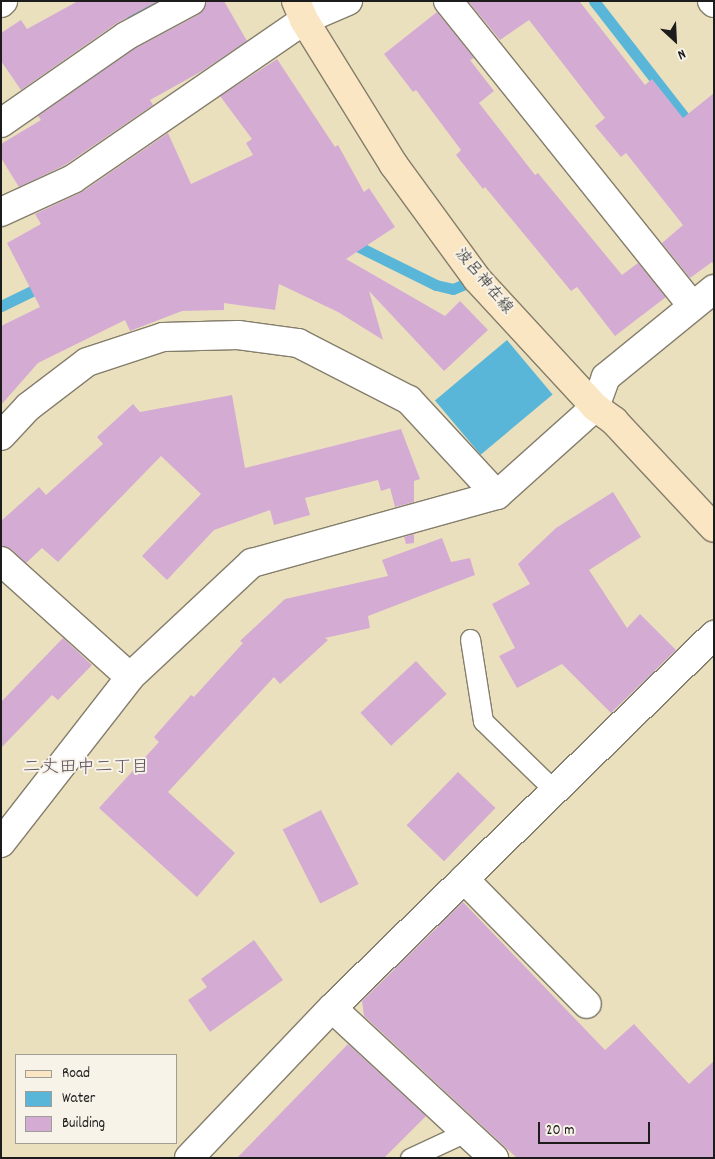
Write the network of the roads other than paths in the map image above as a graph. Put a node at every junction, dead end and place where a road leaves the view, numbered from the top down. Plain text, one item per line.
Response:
1 (191, 1) edge
2 (348, 1) edge
3 (448, 1) edge
4 (300, 11) edge
5 (1, 123) edge
6 (1, 212) edge
7 (714, 289) edge
8 (692, 304) junction
9 (595, 407) junction
10 (1, 436) edge
11 (497, 494) junction
12 (714, 528) edge
13 (1, 561) edge
14 (714, 634) edge
15 (470, 640) dead end
16 (130, 677) junction
17 (554, 790) junction
18 (1, 843) edge
19 (464, 879) junction
20 (588, 1004) dead end
21 (332, 1008) junction
22 (466, 1132) junction
23 (189, 1158) edge
24 (410, 1158) edge
25 (494, 1158) edge

1 - 5 street
2 - 4 street
3 - 8 street
4 - 6 street
4 - 9 main road, 波呂神在線
7 - 8 street
8 - 9 street
9 - 11 street
9 - 12 main road, 波呂神在線
10 - 11 street
11 - 16 street
13 - 16 street
14 - 17 street
15 - 17 lane
16 - 18 street
17 - 19 street
19 - 20 street
19 - 21 street
21 - 22 street
21 - 23 street
22 - 24 lane
22 - 25 street

